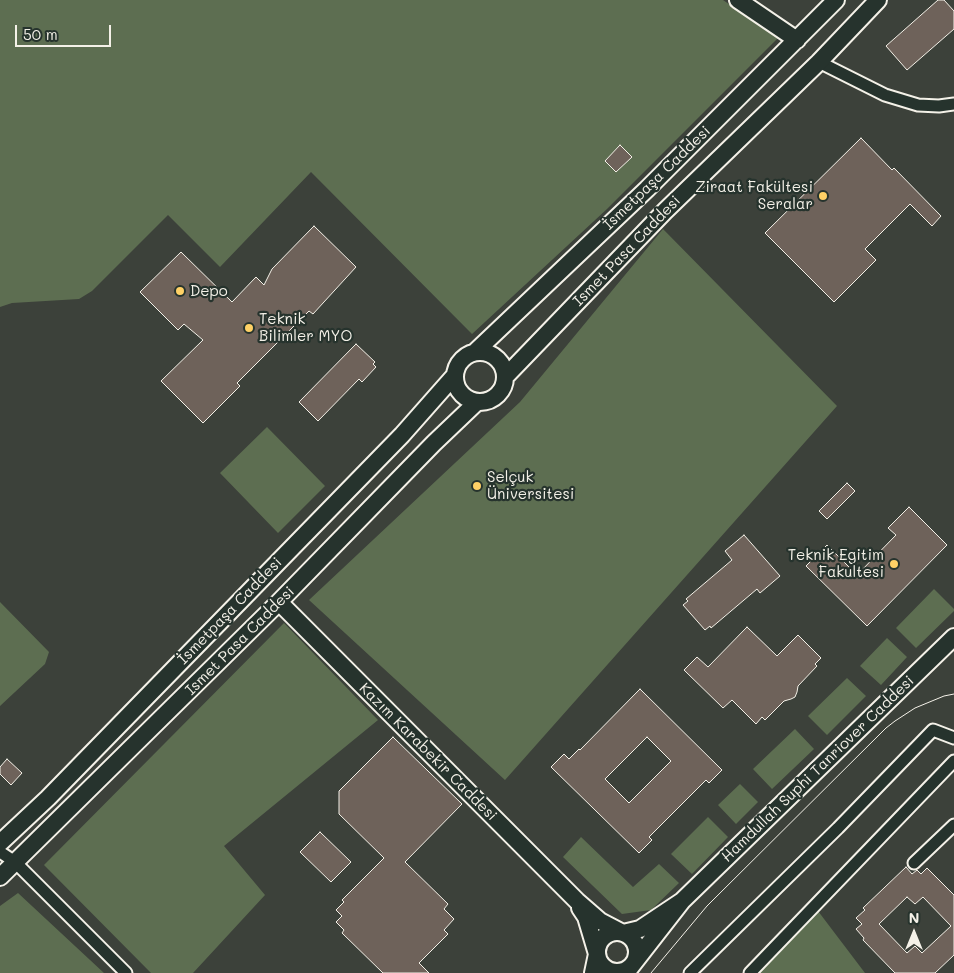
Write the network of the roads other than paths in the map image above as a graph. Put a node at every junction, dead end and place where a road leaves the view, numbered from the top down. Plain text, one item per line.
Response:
1 (738, 0) edge
2 (836, 0) edge
3 (878, 0) edge
4 (797, 40) junction
5 (819, 62) junction
6 (954, 104) edge
7 (474, 352) junction
8 (454, 374) junction
9 (506, 376) junction
10 (477, 402) junction
11 (279, 602) junction
12 (954, 637) edge
13 (954, 738) edge
14 (954, 761) edge
15 (954, 825) edge
16 (0, 843) edge
17 (0, 852) edge
18 (16, 862) junction
19 (914, 863) dead end
20 (0, 877) edge
21 (576, 901) junction
22 (682, 901) junction
23 (623, 933) junction
24 (597, 954) junction
25 (630, 969) edge
26 (126, 973) edge
27 (593, 973) edge
28 (690, 973) edge
29 (750, 973) edge

1 - 4 main road
2 - 4 main road, İsmetpaşa Caddesi
3 - 5 main road, Ismet Pasa Caddesi
4 - 7 main road, İsmetpaşa Caddesi
5 - 6 street
5 - 9 main road, Ismet Pasa Caddesi
7 - 8 main road
7 - 9 main road
8 - 10 main road
8 - 16 main road, İsmetpaşa Caddesi
9 - 10 main road
10 - 11 main road, Ismet Pasa Caddesi
11 - 18 main road, Ismet Pasa Caddesi
11 - 21 main road, Kazım Karabekir Caddesi
12 - 22 main road, Hamdullah Suphi Tanriover Caddesi
13 - 28 street
14 - 29 street
15 - 19 street
17 - 18 street
18 - 20 main road, Ismet Pasa Caddesi
18 - 26 street
21 - 23 main road
21 - 24 main road
22 - 23 main road
22 - 25 main road
23 - 24 main road
23 - 25 main road
24 - 25 main road
24 - 27 main road

